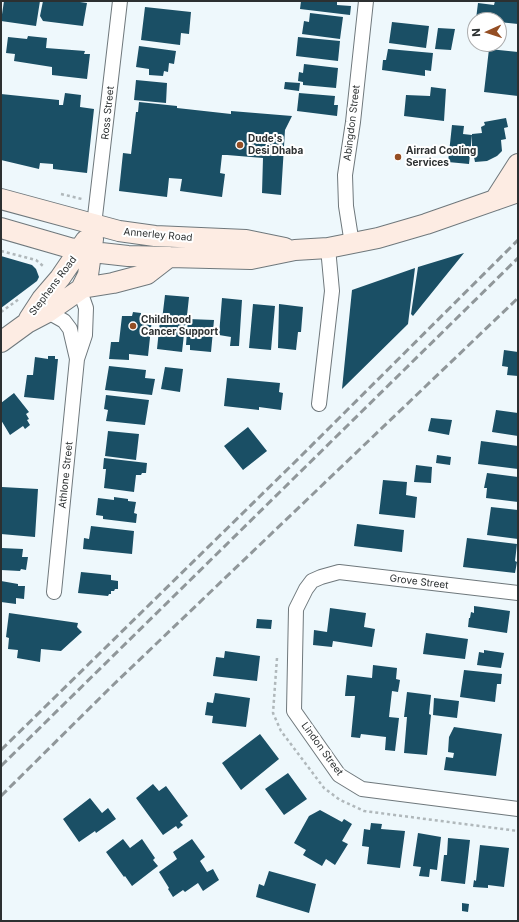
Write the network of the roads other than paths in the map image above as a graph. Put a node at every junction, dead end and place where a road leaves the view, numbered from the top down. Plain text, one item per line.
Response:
1 (120, 1) edge
2 (366, 1) edge
3 (518, 164) edge
4 (518, 192) edge
5 (1, 199) edge
6 (495, 200) junction
7 (94, 225) junction
8 (1, 228) edge
9 (352, 244) junction
10 (328, 248) junction
11 (294, 250) junction
12 (86, 251) junction
13 (169, 257) junction
14 (81, 289) junction
15 (48, 312) junction
16 (27, 323) junction
17 (1, 342) edge
18 (77, 359) junction
19 (319, 404) dead end
20 (321, 577) joint
21 (54, 592) dead end
22 (518, 593) edge
23 (518, 809) edge

1 - 7 street, Ross Street
2 - 9 street, Abingdon Street
3 - 6 main road
4 - 6 main road, Annerley Road
5 - 7 main road, Annerley Road
6 - 9 main road, Annerley Road
7 - 11 main road, Annerley Road
7 - 12 main road
8 - 12 main road, Annerley Road
9 - 10 main road, Annerley Road
10 - 11 main road, Annerley Road
10 - 19 street
11 - 13 main road, Annerley Road
12 - 13 main road, Annerley Road
12 - 14 main road, Stephens Road
12 - 16 main road, Stephens Road
13 - 14 main road
14 - 15 main road, Stephens Road
14 - 18 street, Athlone Street
15 - 16 main road, Stephens Road
15 - 18 street, Athlone Street
16 - 17 main road, Stephens Road
18 - 21 street, Athlone Street
20 - 22 street, Grove Street
20 - 23 street, Lindon Street

